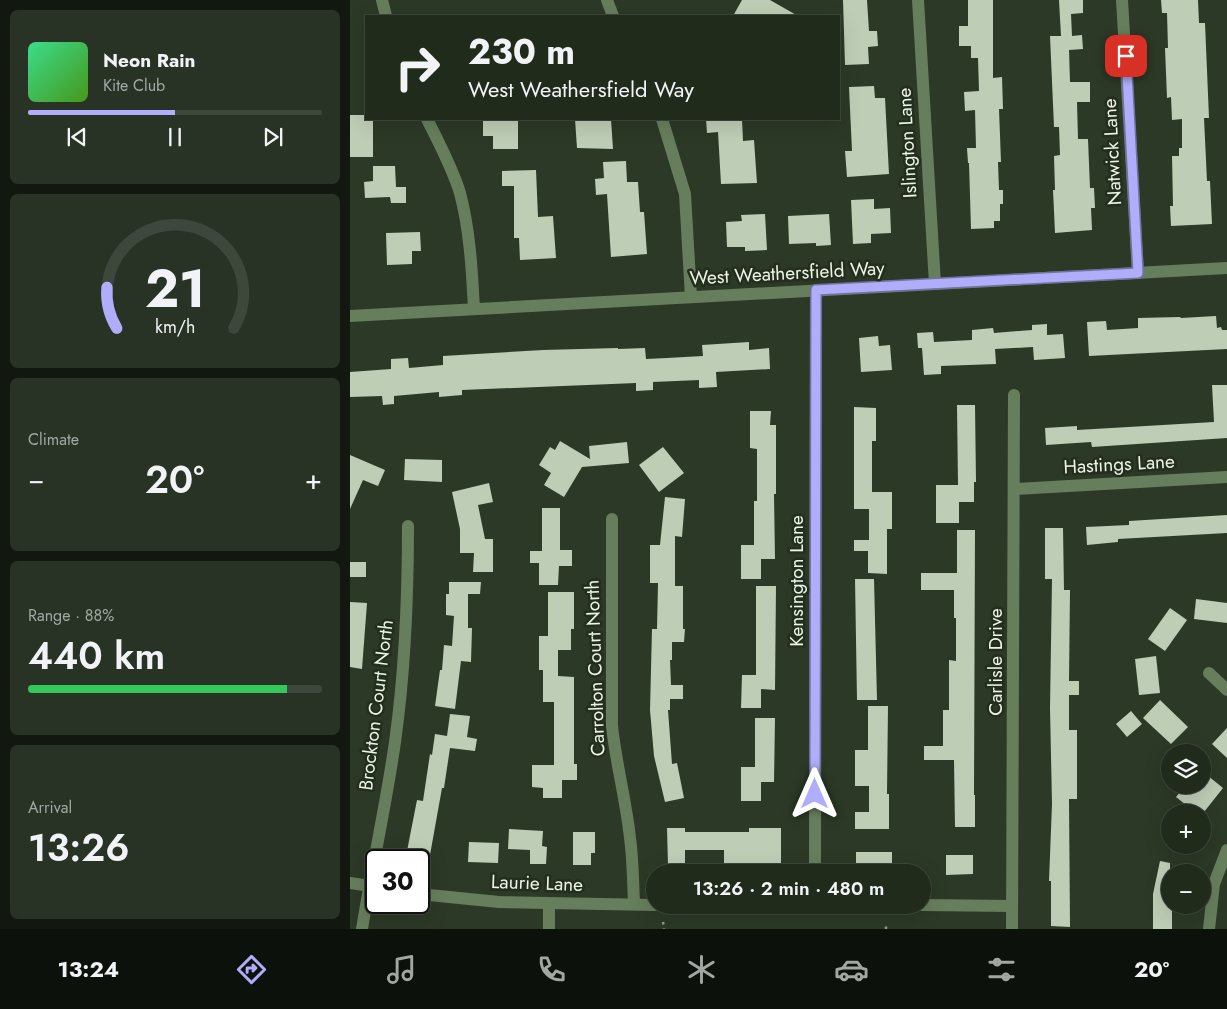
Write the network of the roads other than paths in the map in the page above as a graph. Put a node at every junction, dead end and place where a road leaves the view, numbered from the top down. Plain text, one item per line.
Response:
1 (382, 0) edge
2 (606, 0) edge
3 (918, 0) edge
4 (1122, 0) edge
5 (386, 15) edge
6 (613, 15) edge
7 (428, 120) edge
8 (662, 120) edge
9 (1227, 268) edge
10 (1138, 273) junction
11 (935, 284) junction
12 (816, 290) junction
13 (691, 297) junction
14 (474, 309) junction
15 (350, 316) edge
16 (1014, 395) dead end
17 (1227, 477) edge
18 (1014, 490) junction
19 (612, 519) dead end
20 (408, 526) dead end
21 (1209, 673) dead end
22 (1227, 690) edge
23 (378, 849) edge
24 (1227, 850) edge
25 (815, 864) edge
26 (350, 882) edge
27 (365, 885) edge
28 (430, 895) edge
29 (549, 903) junction
30 (634, 904) junction
31 (646, 904) edge
32 (931, 905) edge
33 (1012, 906) junction
34 (366, 914) edge
35 (362, 929) edge
36 (549, 929) edge
37 (1012, 929) edge
38 (1209, 929) edge

1 - 5 street
2 - 6 street
3 - 11 street, Islington Lane
4 - 10 street, Natwick Lane
7 - 14 street
8 - 13 street
9 - 10 street, West Weathersfield Way
10 - 11 street, West Weathersfield Way
11 - 12 street, West Weathersfield Way
12 - 13 street, West Weathersfield Way
12 - 25 street, Kensington Lane
13 - 14 street, West Weathersfield Way
14 - 15 street, West Weathersfield Way
16 - 18 street, Carlisle Drive
17 - 18 street, Hastings Lane
18 - 33 street, Carlisle Drive
19 - 30 street, Carrolton Court North
20 - 23 street, Brockton Court North
21 - 22 street
24 - 38 street
26 - 27 street
28 - 29 street, Laurie Lane
29 - 30 street, Laurie Lane
29 - 36 street
30 - 31 street, Laurie Lane
32 - 33 street
33 - 37 street, Carlisle Drive
34 - 35 street, Brockton Court North

